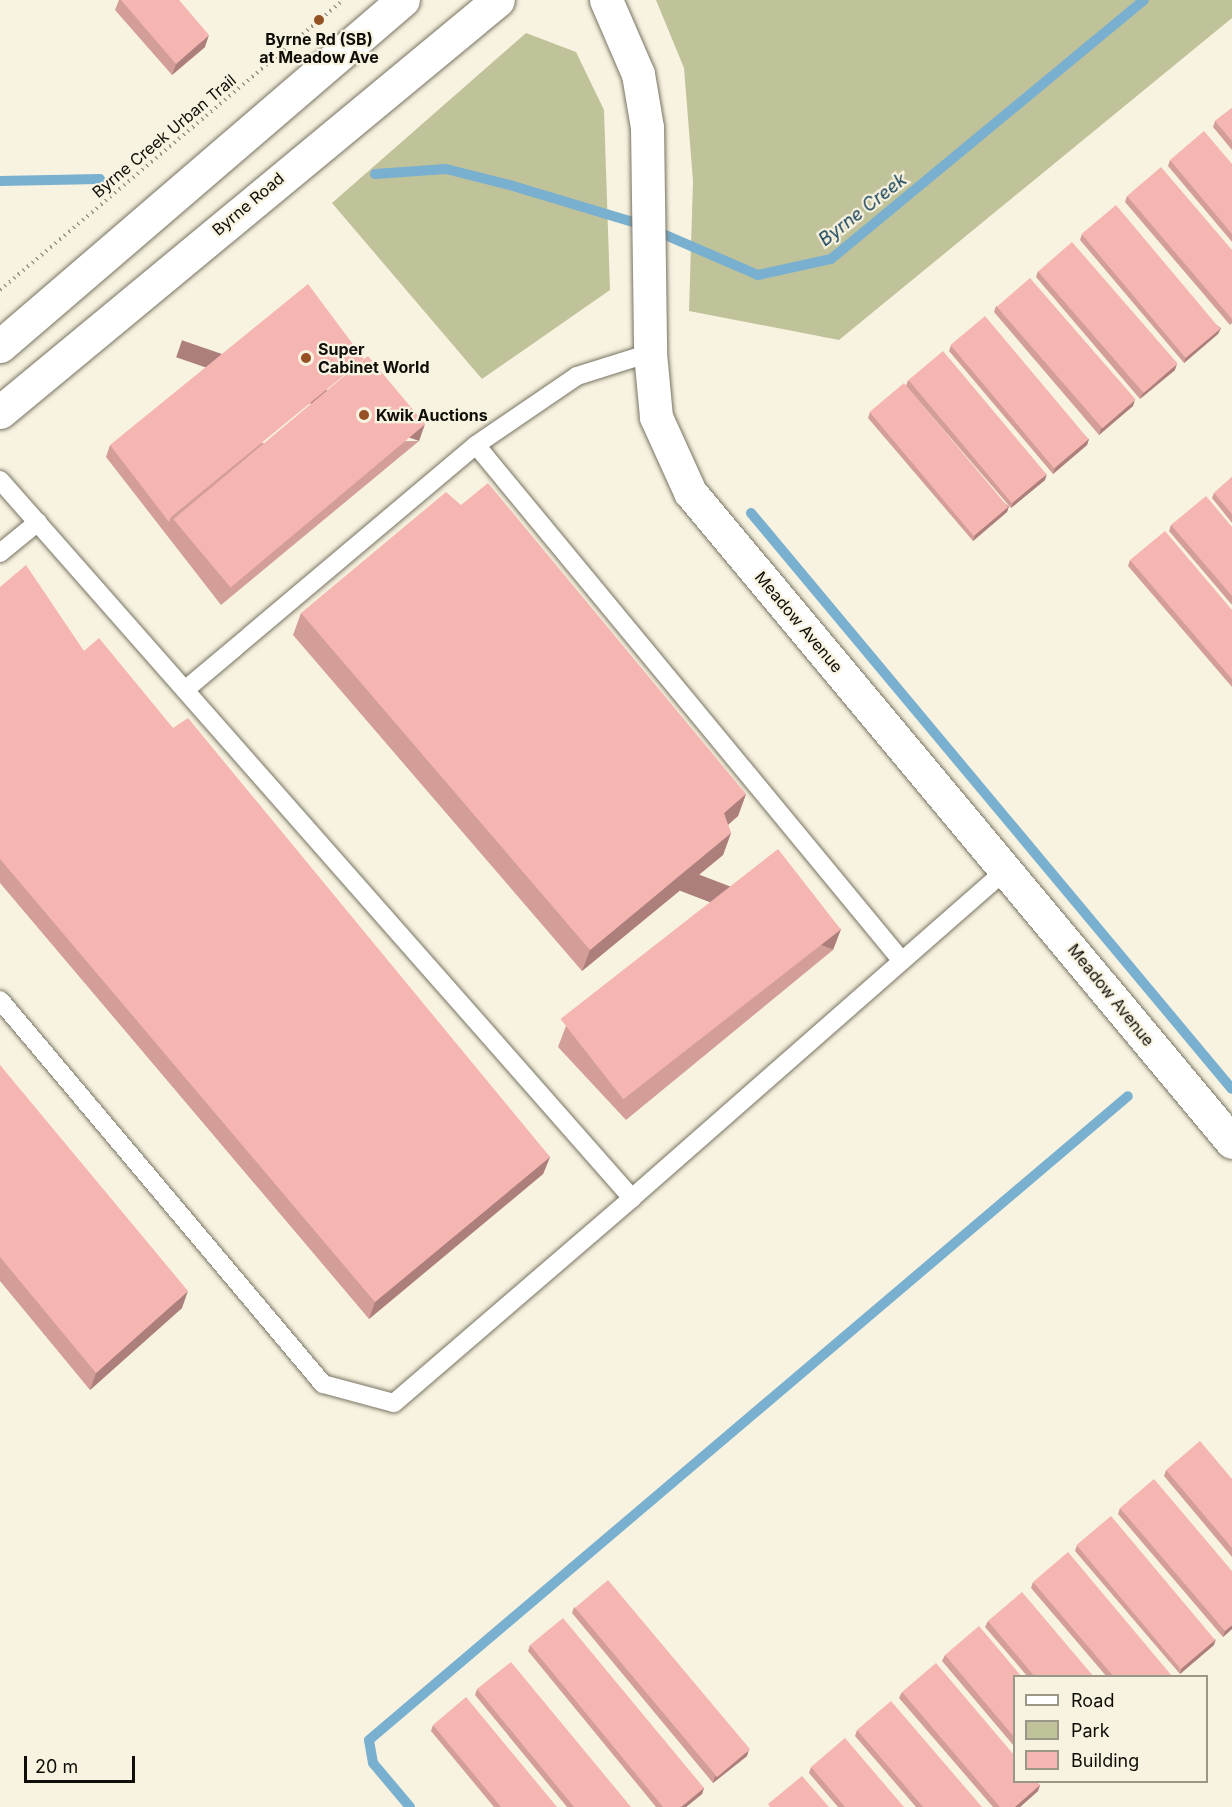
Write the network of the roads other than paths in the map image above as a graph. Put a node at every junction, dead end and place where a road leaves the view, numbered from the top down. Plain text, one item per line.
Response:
1 (403, 0) edge
2 (498, 0) edge
3 (606, 0) edge
4 (0, 346) edge
5 (650, 354) junction
6 (0, 412) edge
7 (476, 445) junction
8 (0, 480) edge
9 (38, 522) junction
10 (0, 553) edge
11 (185, 690) junction
12 (1008, 868) junction
13 (902, 961) junction
14 (0, 1000) edge
15 (1232, 1142) edge
16 (632, 1198) junction

1 - 4 street
2 - 6 street, Byrne Road
3 - 5 street, Meadow Avenue
5 - 7 lane
5 - 12 street, Meadow Avenue
7 - 11 lane
7 - 13 lane
8 - 9 lane
9 - 10 lane
9 - 11 lane
11 - 16 lane
12 - 13 lane
12 - 15 street, Meadow Avenue
13 - 16 lane
14 - 16 lane

